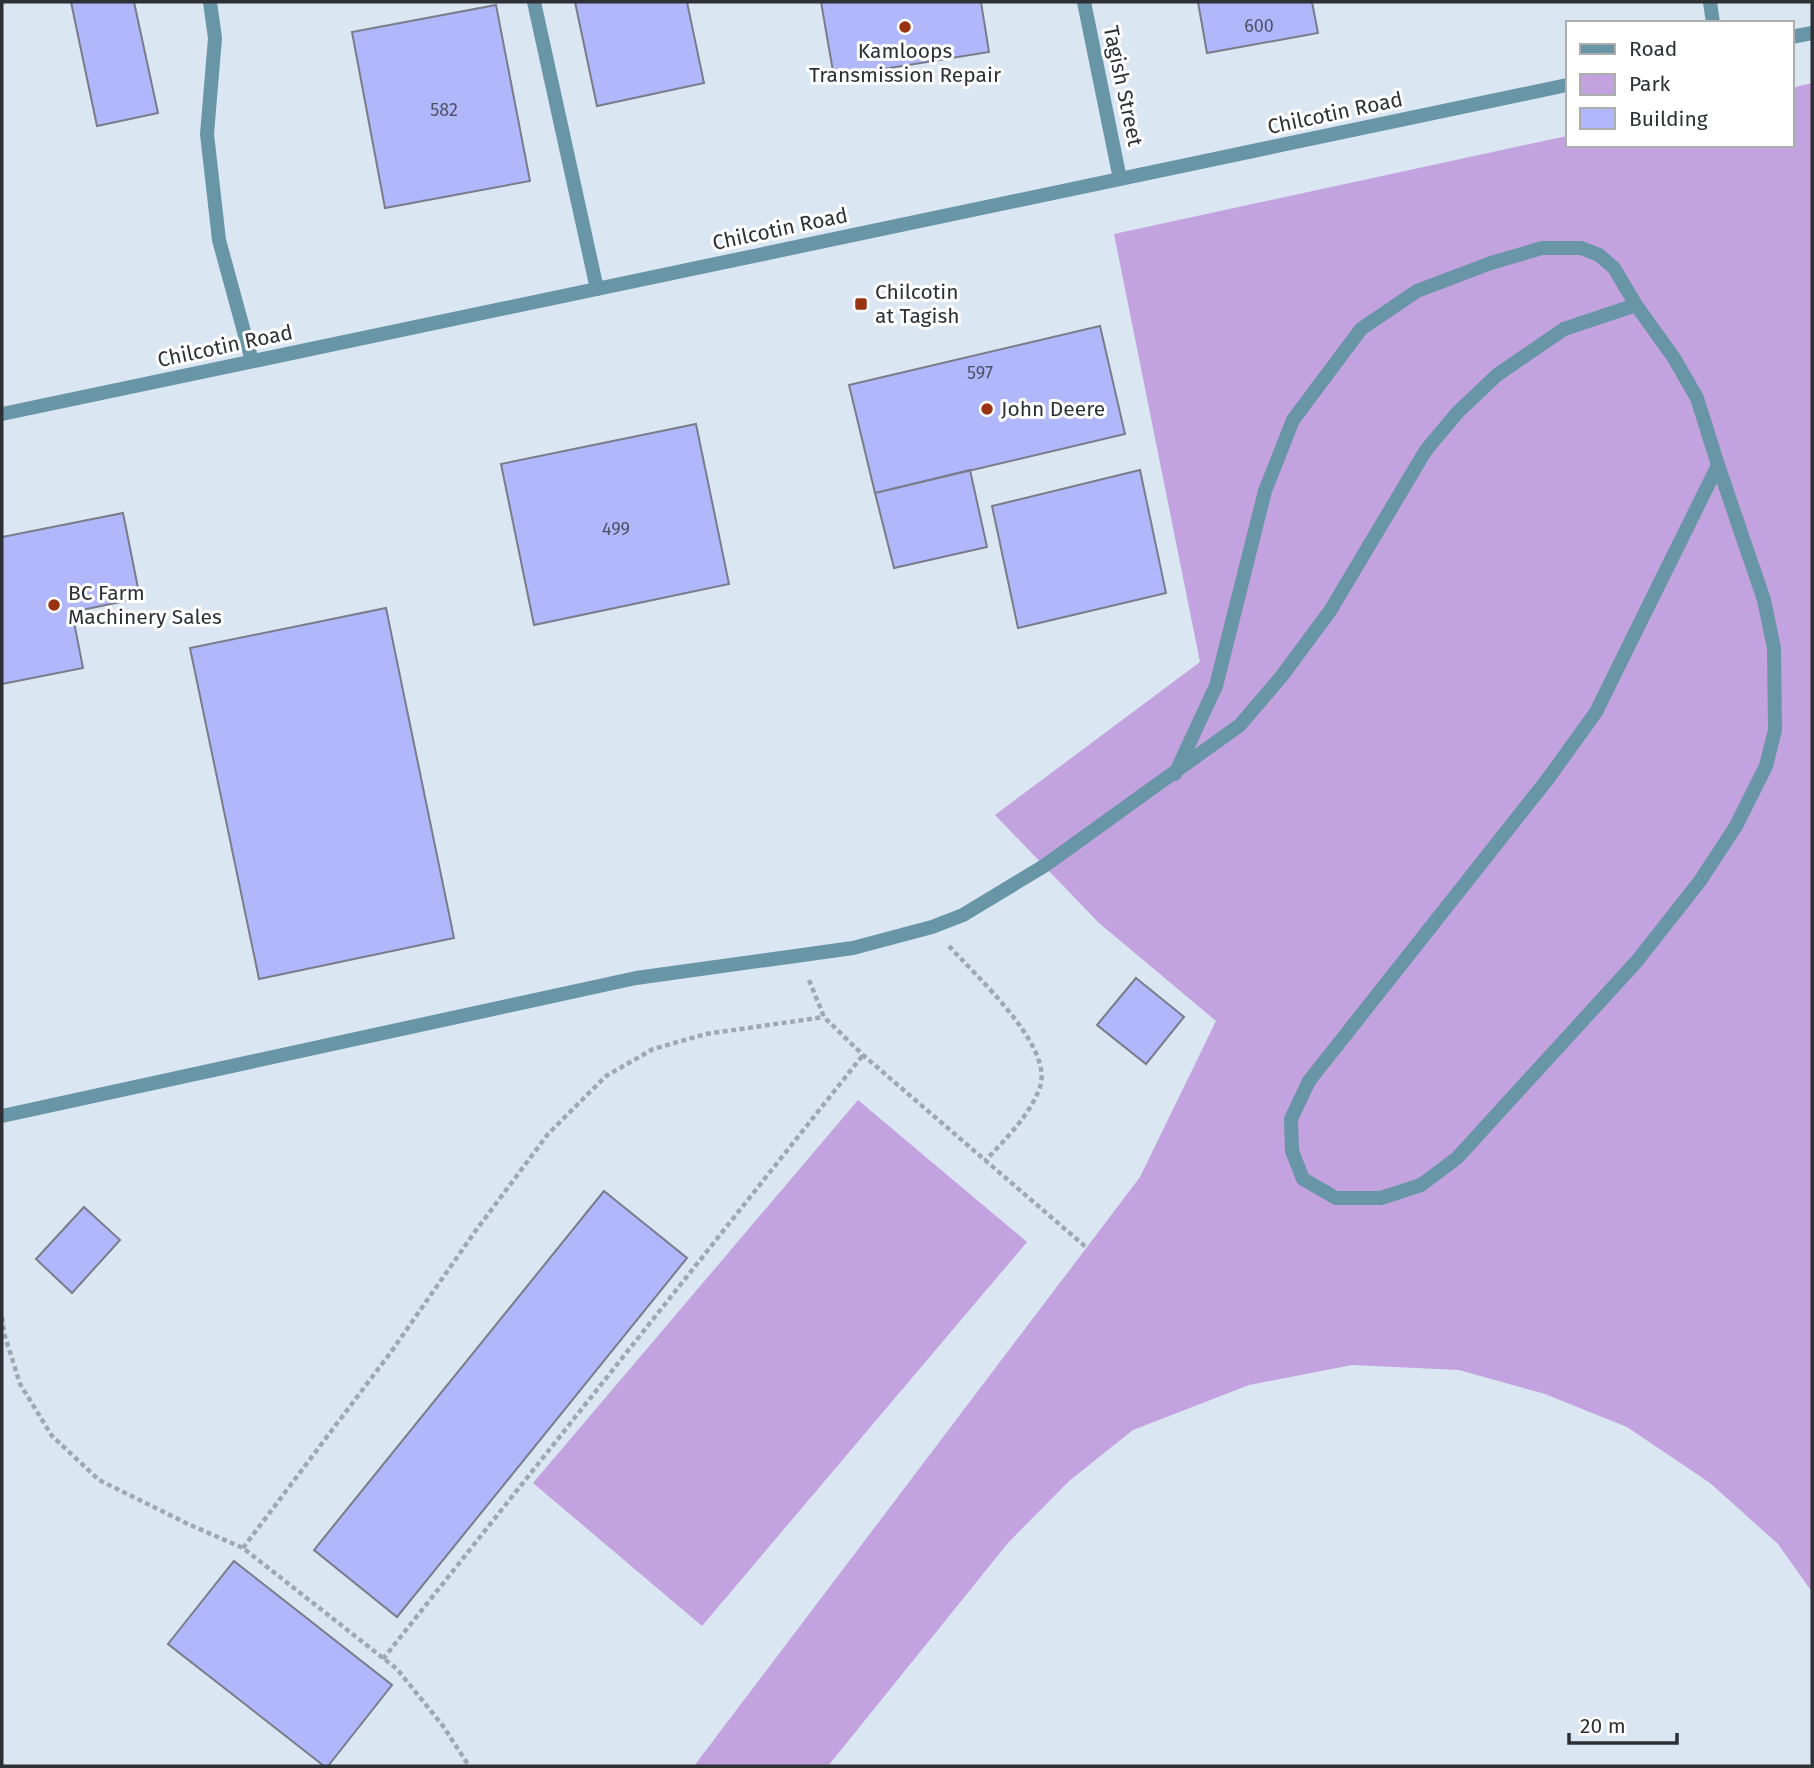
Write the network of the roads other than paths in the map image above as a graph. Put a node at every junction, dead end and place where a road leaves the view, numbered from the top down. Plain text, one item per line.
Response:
1 (210, 2) edge
2 (534, 2) edge
3 (1084, 2) edge
4 (1710, 2) edge
5 (1713, 21) edge
6 (1812, 33) edge
7 (1793, 37) edge
8 (1566, 85) edge
9 (1120, 179) junction
10 (597, 289) junction
11 (1636, 305) junction
12 (252, 362) junction
13 (2, 414) edge
14 (1718, 465) junction
15 (1175, 774) junction
16 (2, 1116) edge

1 - 12 street
2 - 10 street
3 - 9 street, Tagish Street
4 - 5 street
6 - 7 street
8 - 9 street, Chilcotin Road
9 - 10 street, Chilcotin Road
10 - 12 street, Chilcotin Road
11 - 14 street
11 - 15 street
11 - 15 street
12 - 13 street, Chilcotin Road
14 - 14 street
15 - 16 street

